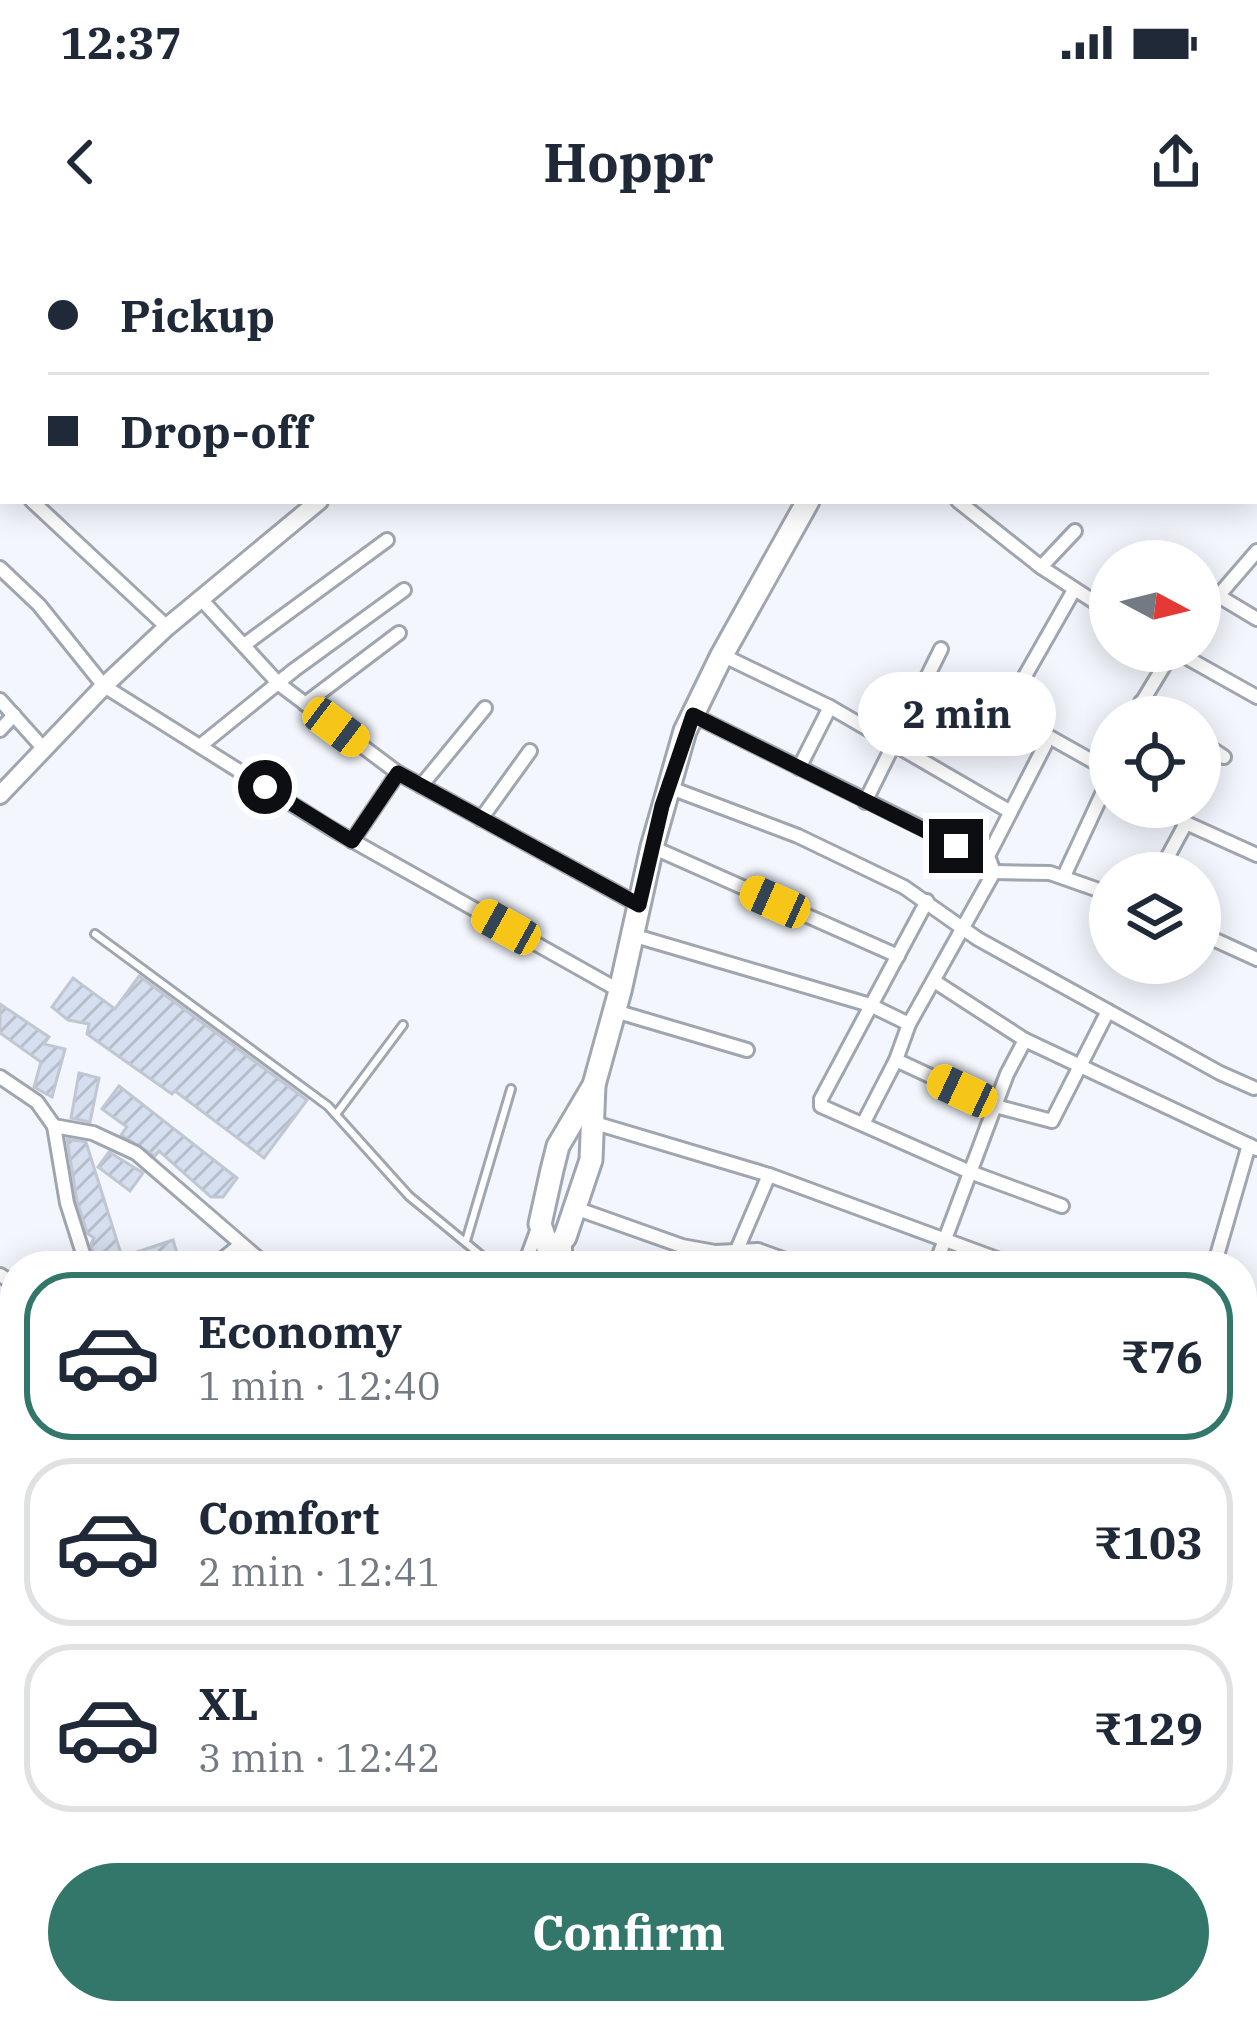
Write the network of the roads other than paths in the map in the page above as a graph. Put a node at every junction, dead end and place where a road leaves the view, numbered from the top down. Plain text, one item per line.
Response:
1 (35, 504) edge
2 (315, 504) edge
3 (806, 504) edge
4 (975, 507) edge
5 (1075, 531) dead end
6 (387, 540) dead end
7 (1257, 551) edge
8 (1042, 567) junction
9 (0, 568) edge
10 (404, 590) dead end
11 (1074, 590) junction
12 (1221, 592) edge
13 (200, 598) junction
14 (1221, 598) edge
15 (1089, 599) edge
16 (1257, 619) edge
17 (167, 627) junction
18 (399, 634) dead end
19 (244, 646) junction
20 (941, 649) dead end
21 (722, 656) junction
22 (1211, 672) edge
23 (278, 684) junction
24 (104, 686) junction
25 (1257, 698) edge
26 (0, 700) edge
27 (305, 704) junction
28 (830, 707) junction
29 (485, 708) dead end
30 (14, 715) junction
31 (693, 715) junction
32 (0, 730) edge
33 (1046, 735) junction
34 (894, 743) junction
35 (200, 746) junction
36 (44, 748) junction
37 (530, 751) dead end
38 (1221, 755) edge
39 (1224, 757) dead end
40 (1089, 759) edge
41 (799, 768) junction
42 (398, 773) junction
43 (422, 786) junction
44 (668, 787) junction
45 (0, 795) edge
46 (865, 802) junction
47 (1009, 811) junction
48 (1089, 818) edge
49 (482, 819) junction
50 (1197, 828) edge
51 (352, 841) junction
52 (652, 847) junction
53 (1257, 855) edge
54 (990, 866) junction
55 (1064, 876) junction
56 (1089, 886) edge
57 (928, 901) junction
58 (639, 905) junction
59 (964, 926) junction
60 (95, 934) dead end
61 (632, 935) junction
62 (1221, 943) edge
63 (898, 956) junction
64 (1257, 959) edge
65 (934, 981) junction
66 (618, 1001) junction
67 (870, 1005) junction
68 (1108, 1011) junction
69 (403, 1024) dead end
70 (909, 1024) junction
71 (1025, 1040) junction
72 (747, 1050) dead end
73 (896, 1060) junction
74 (1080, 1064) junction
75 (0, 1077) edge
76 (594, 1085) junction
77 (1254, 1088) edge
78 (511, 1089) dead end
79 (995, 1106) junction
80 (336, 1114) junction
81 (595, 1123) junction
82 (863, 1124) junction
83 (54, 1126) junction
84 (1253, 1147) edge
85 (552, 1170) junction
86 (970, 1172) junction
87 (769, 1175) junction
88 (585, 1178) junction
89 (1062, 1206) dead end
90 (575, 1208) junction
91 (539, 1224) junction
92 (946, 1240) junction
93 (465, 1242) junction
94 (239, 1246) junction
95 (736, 1250) junction
96 (82, 1251) edge
97 (233, 1251) edge
98 (246, 1251) edge
99 (476, 1251) edge
100 (529, 1251) edge
101 (554, 1251) edge
102 (559, 1251) edge
103 (710, 1251) edge
104 (726, 1251) edge
105 (761, 1251) edge
106 (941, 1251) edge
107 (976, 1251) edge
108 (1219, 1251) edge

1 - 17 street
2 - 13 main road
3 - 21 highway
4 - 8 street
5 - 8 street
6 - 19 street
7 - 12 street
8 - 11 street
9 - 24 street
10 - 23 street
11 - 15 street
11 - 33 street
13 - 17 main road
13 - 19 street
14 - 16 street
17 - 24 main road
18 - 27 street
19 - 23 street
20 - 34 street
21 - 28 street
21 - 31 highway
22 - 25 street
23 - 27 street
23 - 35 street
24 - 35 street
24 - 36 main road
26 - 30 street
27 - 42 street
28 - 34 street
28 - 41 street
29 - 43 street
30 - 32 street
30 - 36 street
31 - 41 street
31 - 44 highway
33 - 40 street
33 - 47 street
34 - 46 street
34 - 47 street
35 - 51 street
36 - 45 main road
37 - 49 street
38 - 39 street
41 - 46 street
42 - 43 street
42 - 51 street
43 - 49 street
44 - 52 highway
44 - 57 street
46 - 54 street
47 - 54 street
48 - 55 street
49 - 58 street
50 - 53 street
51 - 66 street
52 - 58 highway
52 - 63 street
54 - 55 street
54 - 59 street
55 - 56 street
57 - 59 street
57 - 63 street
58 - 61 highway
59 - 65 street
59 - 68 street
60 - 80 lane
61 - 66 highway
61 - 67 street
62 - 64 street
63 - 67 street
65 - 70 street
65 - 71 street
66 - 72 street
66 - 76 highway
67 - 70 street
67 - 82 street
68 - 74 street
68 - 77 street
69 - 80 lane
70 - 73 street
71 - 74 street
71 - 79 street
73 - 79 street
73 - 82 street
74 - 79 street
74 - 84 street
75 - 83 street
76 - 81 highway
76 - 85 highway
78 - 93 lane
79 - 86 street
80 - 93 lane
81 - 87 street
81 - 88 highway
82 - 86 street
83 - 94 street
83 - 96 street
84 - 108 street
85 - 88 highway
85 - 91 highway
86 - 89 street
86 - 92 street
87 - 92 street
87 - 95 street
88 - 90 highway
90 - 102 highway
90 - 103 street
91 - 100 street
91 - 101 highway
92 - 106 street
92 - 107 street
93 - 99 lane
94 - 97 street
94 - 98 street
95 - 104 street
95 - 105 street

